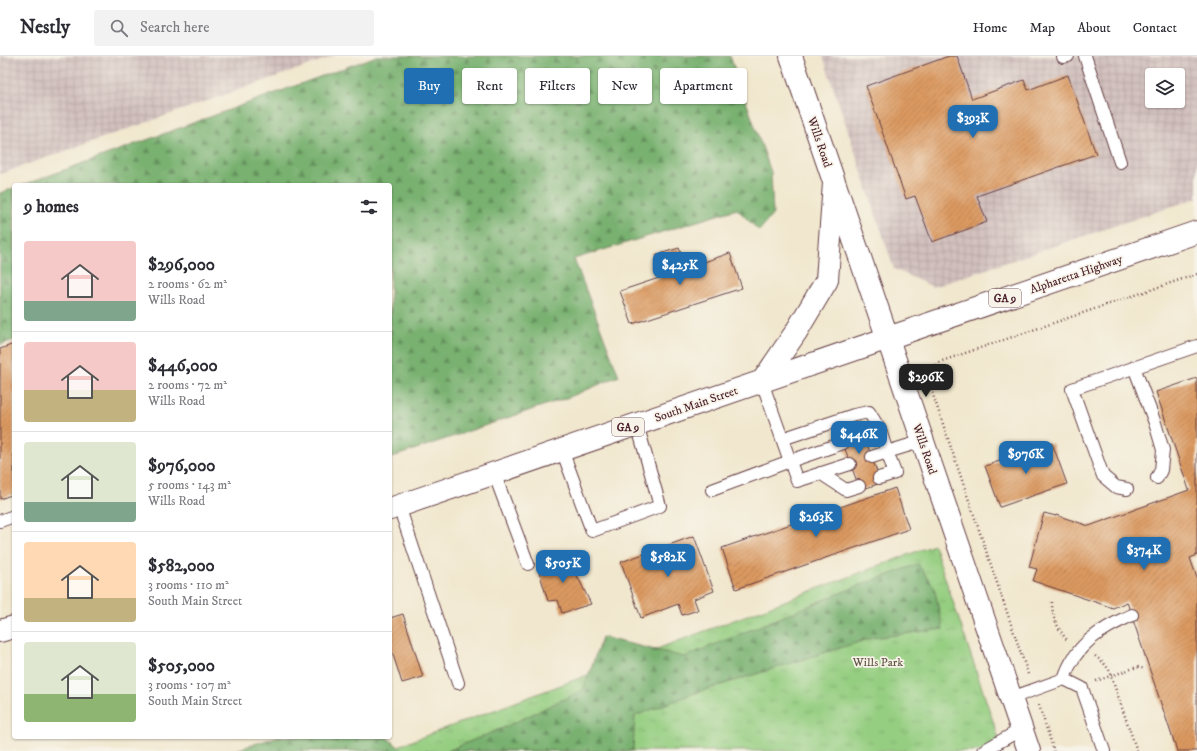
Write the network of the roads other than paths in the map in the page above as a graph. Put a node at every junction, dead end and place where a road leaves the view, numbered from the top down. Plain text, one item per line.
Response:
1 (791, 56) edge
2 (1063, 56) edge
3 (1068, 56) edge
4 (1085, 56) edge
5 (1120, 162) dead end
6 (834, 183) junction
7 (1197, 232) edge
8 (888, 339) junction
9 (1197, 346) edge
10 (1134, 367) junction
11 (762, 382) junction
12 (637, 424) junction
13 (880, 430) junction
14 (864, 436) dead end
15 (782, 440) junction
16 (923, 441) junction
17 (842, 443) dead end
18 (562, 450) junction
19 (888, 452) junction
20 (872, 457) dead end
21 (790, 461) junction
22 (850, 464) dead end
23 (494, 473) junction
24 (820, 473) junction
25 (880, 478) dead end
26 (1157, 478) dead end
27 (859, 486) dead end
28 (1127, 489) dead end
29 (712, 490) dead end
30 (395, 507) edge
31 (12, 517) edge
32 (0, 521) edge
33 (528, 564) dead end
34 (1132, 615) dead end
35 (12, 628) edge
36 (0, 631) edge
37 (1064, 679) junction
38 (458, 683) dead end
39 (1011, 698) junction
40 (1022, 730) junction
41 (983, 751) edge
42 (1029, 751) edge
43 (1104, 751) edge

1 - 6 main road, Wills Road
2 - 3 lane
4 - 5 lane
6 - 8 main road, Wills Road
6 - 11 main road
7 - 8 main road, Alpharetta Highway / GA 9
8 - 11 main road, South Main Street / GA 9
8 - 16 main road, Wills Road
9 - 10 lane
10 - 26 lane
10 - 28 lane
11 - 12 main road, South Main Street / GA 9
11 - 15 lane
12 - 18 main road, South Main Street / GA 9
12 - 18 lane
13 - 14 lane
13 - 15 lane
13 - 19 lane
15 - 21 lane
16 - 19 lane
16 - 39 main road, Wills Road
17 - 21 lane
18 - 23 main road, South Main Street / GA 9
19 - 20 lane
19 - 25 lane
21 - 24 lane
21 - 29 lane
22 - 24 lane
23 - 30 main road, South Main Street / GA 9
23 - 33 lane
24 - 27 lane
30 - 38 lane
31 - 32 lane
34 - 37 lane
35 - 36 main road
37 - 39 lane
37 - 43 lane
39 - 40 main road, Wills Road
40 - 41 lane
40 - 42 main road, Wills Road

